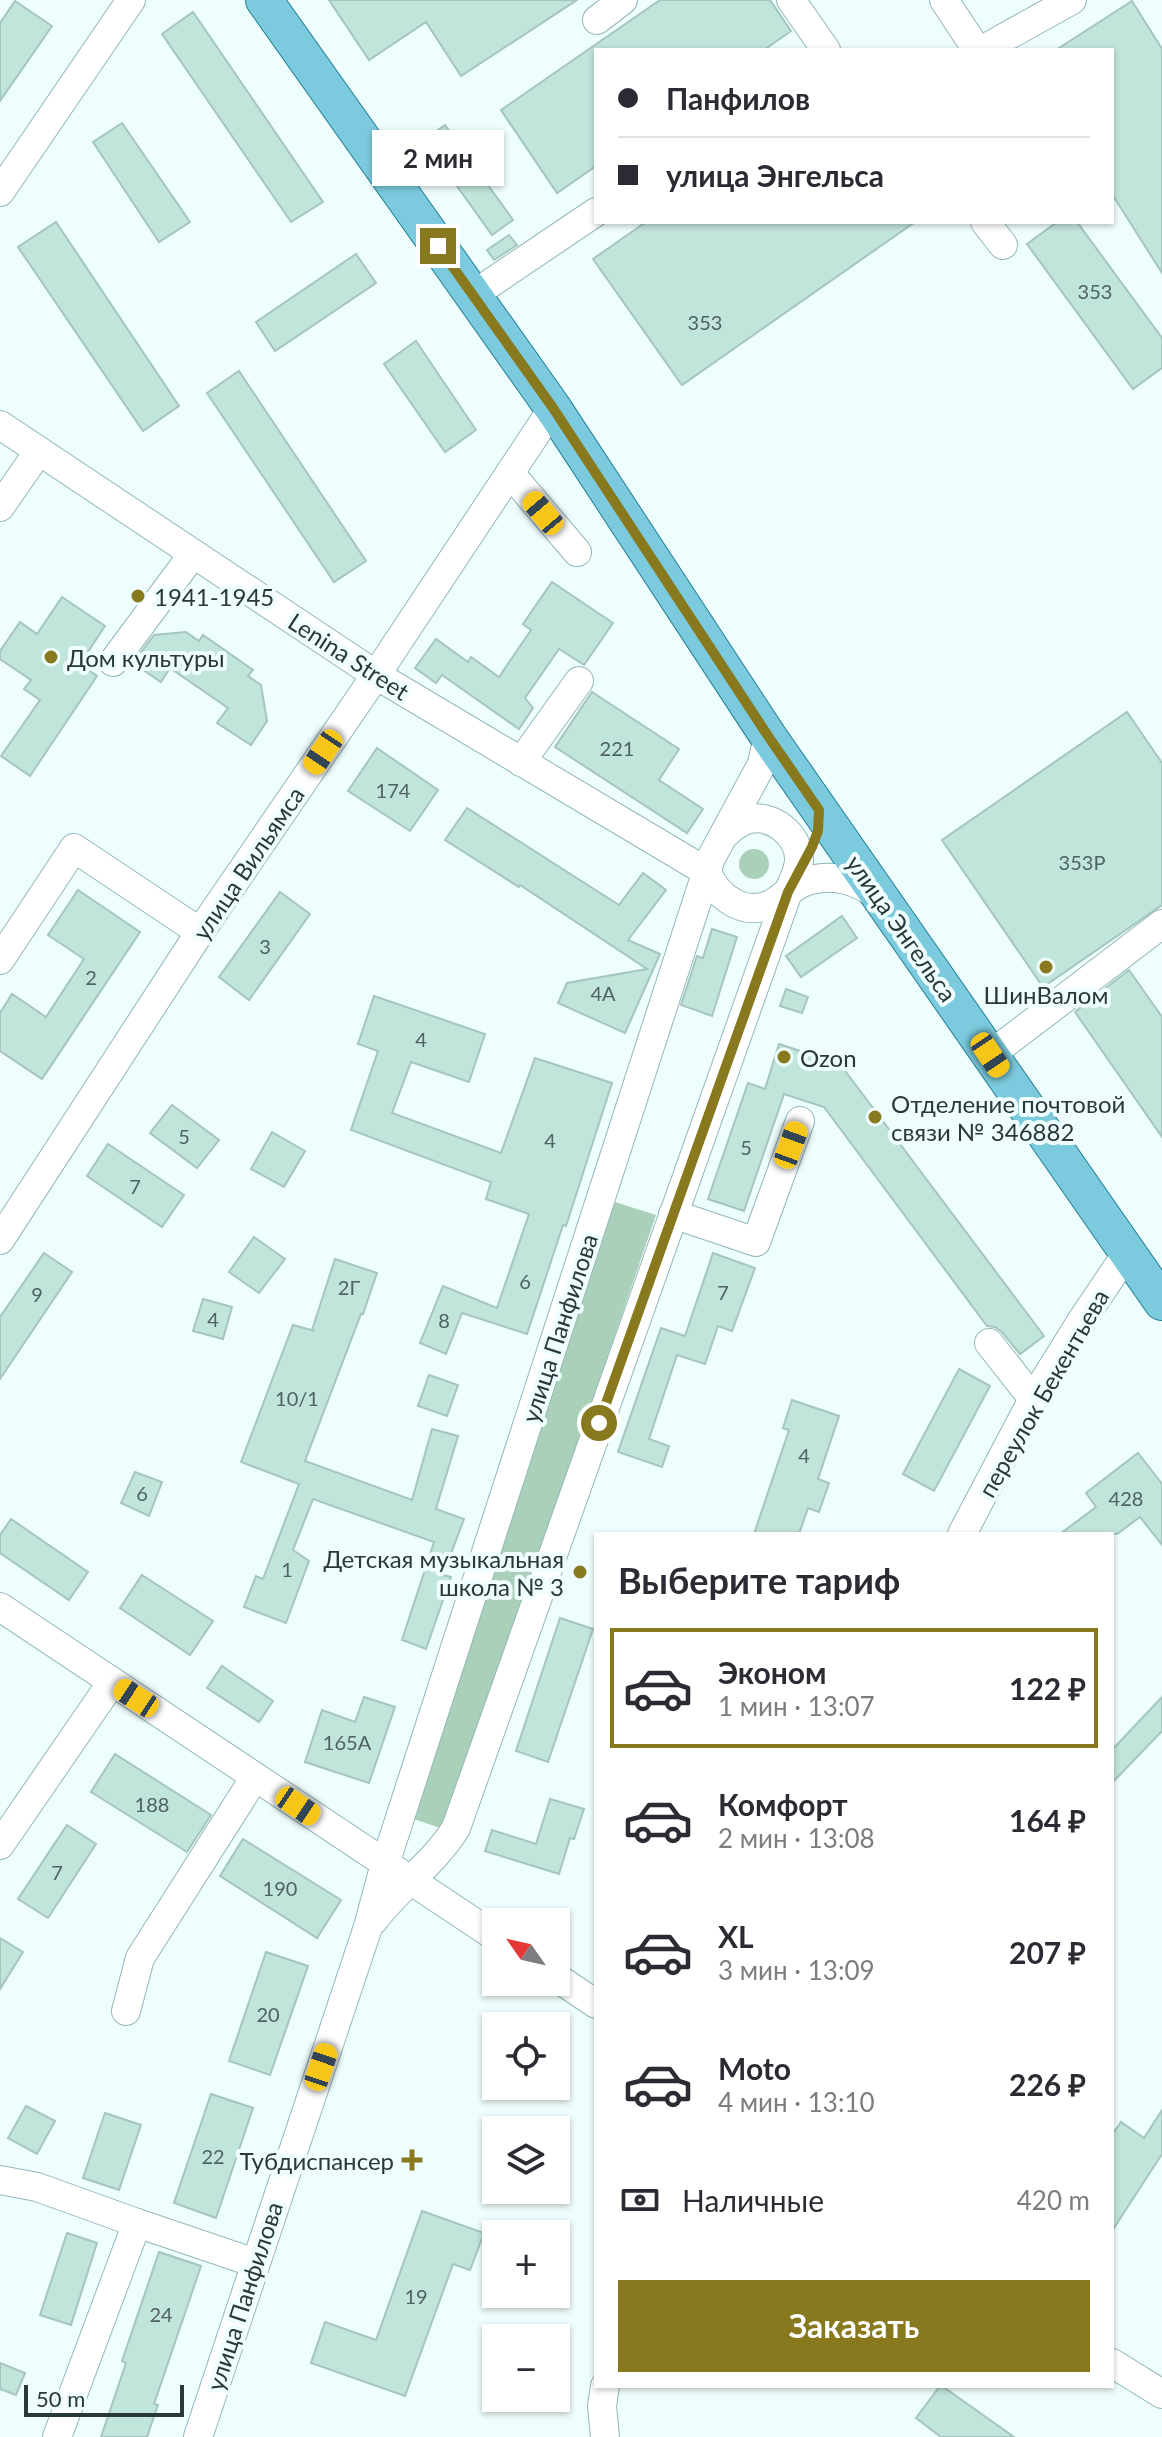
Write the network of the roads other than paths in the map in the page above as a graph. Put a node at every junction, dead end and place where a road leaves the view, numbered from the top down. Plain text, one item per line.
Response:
1 (131, 0) edge
2 (264, 0) edge
3 (623, 0) edge
4 (791, 0) edge
5 (944, 0) edge
6 (1072, 0) edge
7 (597, 20) dead end
8 (825, 48) edge
9 (978, 48) edge
10 (983, 48) edge
11 (0, 192) edge
12 (594, 213) edge
13 (987, 224) edge
14 (1003, 245) dead end
15 (473, 295) junction
16 (553, 408) junction
17 (0, 425) edge
18 (39, 451) junction
19 (510, 473) junction
20 (0, 507) edge
21 (577, 552) dead end
22 (193, 554) junction
23 (113, 662) dead end
24 (376, 675) junction
25 (579, 681) dead end
26 (768, 736) junction
27 (521, 762) junction
28 (819, 810) junction
29 (719, 840) junction
30 (707, 872) junction
31 (791, 884) junction
32 (882, 899) junction
33 (1162, 924) edge
34 (200, 932) junction
35 (0, 960) edge
36 (990, 1055) junction
37 (800, 1121) dead end
38 (673, 1214) junction
39 (0, 1240) edge
40 (1127, 1253) junction
41 (1162, 1302) edge
42 (989, 1343) dead end
43 (1033, 1399) junction
44 (963, 1532) edge
45 (0, 1607) edge
46 (112, 1682) junction
47 (255, 1777) junction
48 (0, 1845) edge
49 (385, 1864) junction
50 (410, 1880) junction
51 (368, 1927) junction
52 (482, 1928) edge
53 (570, 1986) edge
54 (594, 2003) edge
55 (126, 2011) dead end
56 (0, 2180) edge
57 (137, 2223) junction
58 (255, 2263) junction
59 (1114, 2364) edge
60 (605, 2388) edge
61 (1162, 2394) edge
62 (57, 2437) edge
63 (198, 2437) edge
64 (605, 2437) edge

1 - 11 street
2 - 15 main road, улица Энгельса
3 - 7 street
4 - 8 street
5 - 9 street
6 - 10 street
12 - 15 street
13 - 14 street
15 - 16 main road, улица Энгельса
16 - 19 street, улица Вильямса
16 - 26 main road, улица Энгельса
17 - 18 street, Lenina Street
18 - 20 street
18 - 22 street, Lenina Street
19 - 21 street
19 - 24 street, улица Вильямса
22 - 23 street
22 - 24 street, Lenina Street
24 - 27 street, Lenina Street
24 - 34 street, улица Вильямса
25 - 27 street
26 - 28 main road, улица Энгельса
26 - 29 street, улица Панфилова
27 - 30 street, Lenina Street
28 - 31 street, улица Панфилова
28 - 32 main road, улица Энгельса
29 - 30 street, улица Панфилова
29 - 31 street
30 - 31 street
30 - 49 street, улица Панфилова
31 - 32 street
31 - 38 street, улица Панфилова
32 - 36 main road, улица Энгельса
33 - 36 street
34 - 35 street
34 - 39 street, улица Вильямса
36 - 40 main road, улица Энгельса
37 - 38 street
38 - 50 street, улица Панфилова
40 - 41 main road, улица Энгельса
40 - 43 street, переулок Бекентьева
42 - 43 street
43 - 44 street, переулок Бекентьева
45 - 46 street
46 - 47 street
46 - 48 street
47 - 49 street
47 - 55 street
49 - 50 street
49 - 51 street, улица Панфилова
50 - 51 street, улица Панфилова
50 - 52 street
51 - 58 street, улица Панфилова
53 - 54 street
56 - 57 street
57 - 58 street
57 - 62 street
58 - 63 street, улица Панфилова
59 - 61 street
60 - 64 street

